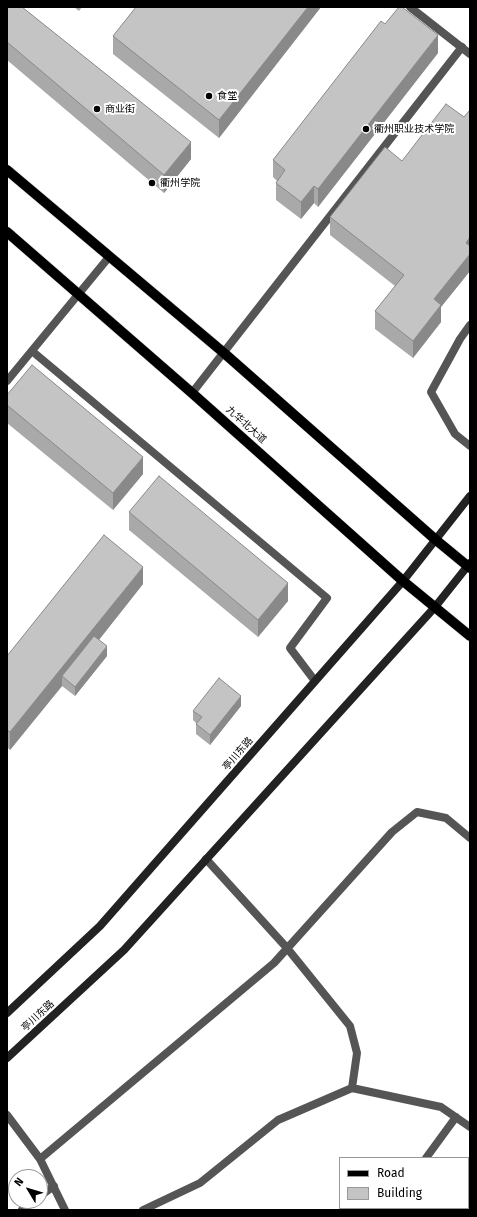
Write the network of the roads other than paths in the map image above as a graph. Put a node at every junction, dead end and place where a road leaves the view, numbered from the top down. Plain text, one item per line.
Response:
1 (410, 7) edge
2 (462, 47) junction
3 (470, 54) edge
4 (7, 170) edge
5 (7, 232) edge
6 (109, 257) junction
7 (78, 294) junction
8 (470, 325) edge
9 (32, 351) junction
10 (224, 353) junction
11 (7, 381) edge
12 (192, 393) junction
13 (470, 446) edge
14 (470, 496) edge
15 (436, 540) junction
16 (469, 566) edge
17 (404, 581) junction
18 (435, 607) junction
19 (470, 636) edge
20 (315, 681) junction
21 (470, 838) edge
22 (206, 859) junction
23 (287, 948) junction
24 (7, 1013) edge
25 (7, 1058) edge
26 (352, 1088) junction
27 (7, 1115) edge
28 (456, 1117) junction
29 (470, 1127) edge
30 (427, 1157) edge
31 (40, 1159) junction
32 (54, 1186) junction
33 (48, 1190) edge
34 (65, 1210) edge
35 (143, 1210) edge

1 - 2 street
2 - 3 street
2 - 10 street
4 - 6 main road
5 - 7 main road, 九华北大道
6 - 7 street
6 - 10 main road
7 - 9 street
7 - 12 main road, 九华北大道
8 - 13 street
9 - 11 street
9 - 20 street
10 - 12 street
10 - 15 main road
12 - 17 main road, 九华北大道
14 - 15 main road, 亭川东路
15 - 16 main road
15 - 17 main road, 亭川东路
16 - 18 main road, 亭川东路
17 - 18 main road, 九华北大道
17 - 20 main road, 亭川东路
18 - 19 main road, 九华北大道
18 - 22 main road, 亭川东路
20 - 24 main road, 亭川东路
21 - 23 street
22 - 23 street
22 - 25 main road, 亭川东路
23 - 26 street
23 - 31 street
26 - 28 street
26 - 35 street
27 - 31 street
28 - 29 street
28 - 30 street
31 - 32 street
32 - 33 street
32 - 34 street

